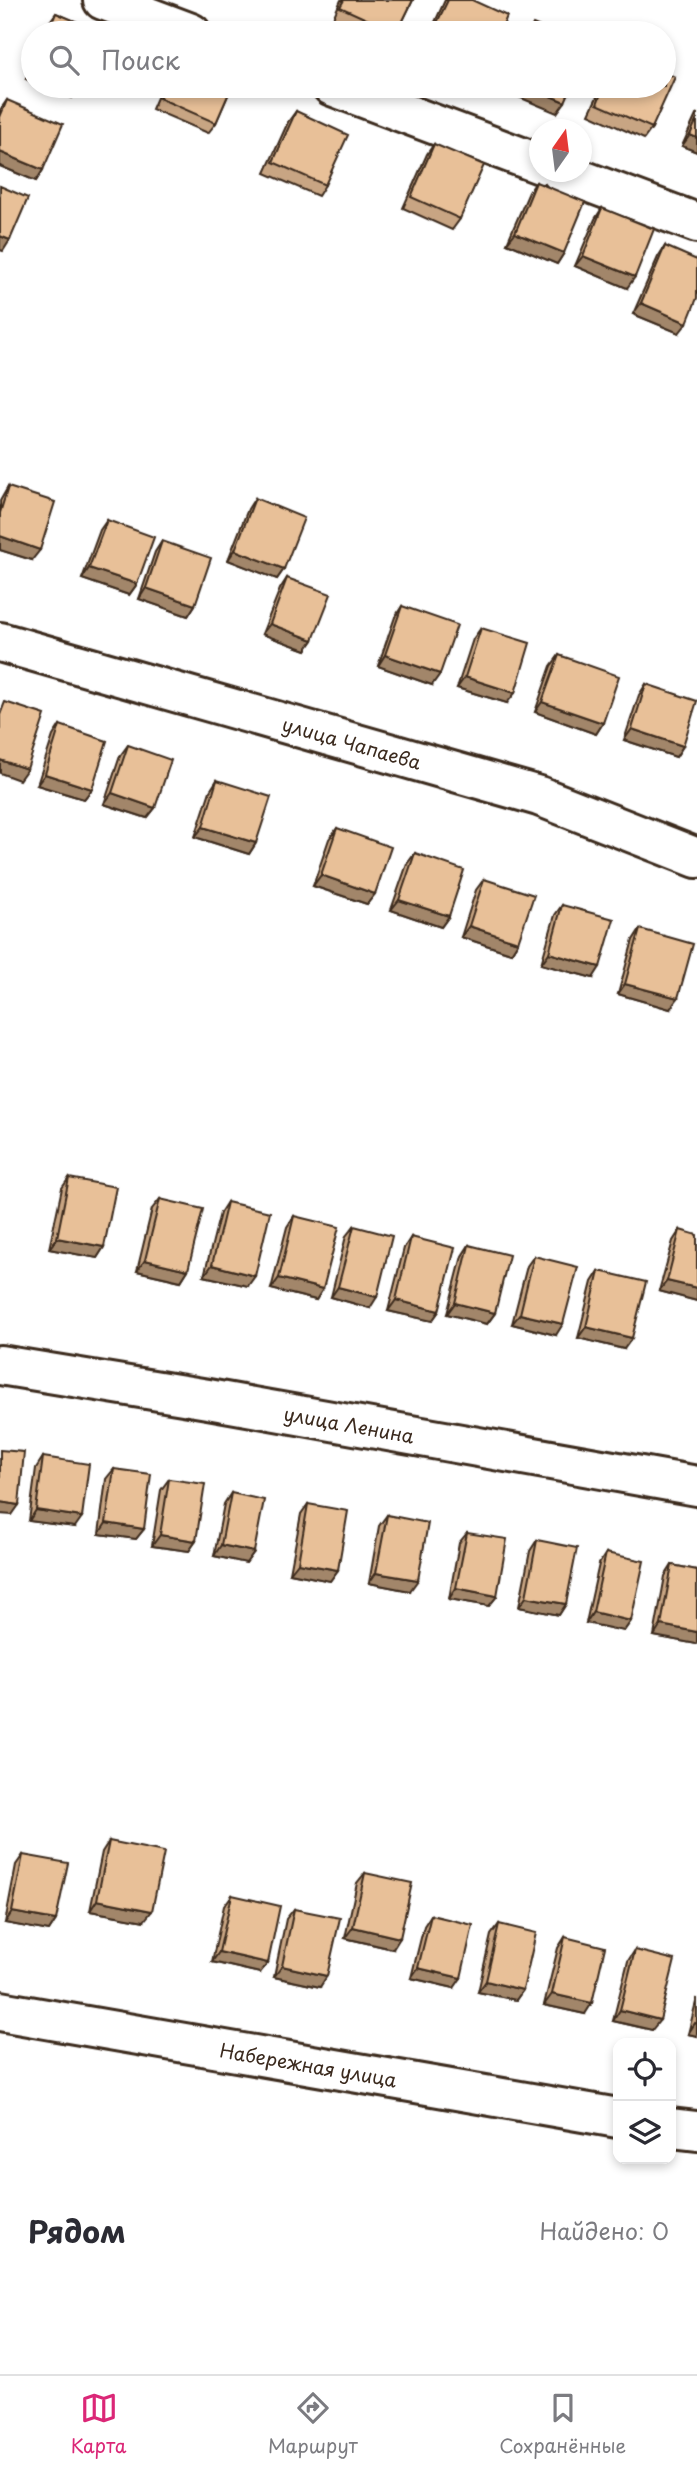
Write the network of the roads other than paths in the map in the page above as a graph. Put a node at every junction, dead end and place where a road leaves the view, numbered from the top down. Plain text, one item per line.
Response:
1 (103, 0) edge
2 (159, 21) edge
3 (364, 98) edge
4 (529, 160) edge
5 (588, 182) edge
6 (697, 223) edge
7 (0, 642) edge
8 (697, 858) edge
9 (0, 1366) edge
10 (697, 1486) edge
11 (0, 2011) edge
12 (613, 2118) edge
13 (676, 2128) edge
14 (697, 2131) edge

1 - 2 street
3 - 4 street
5 - 6 street
7 - 8 street, улица Чапаева
9 - 10 street, улица Ленина
11 - 12 street, Набережная улица
13 - 14 street

